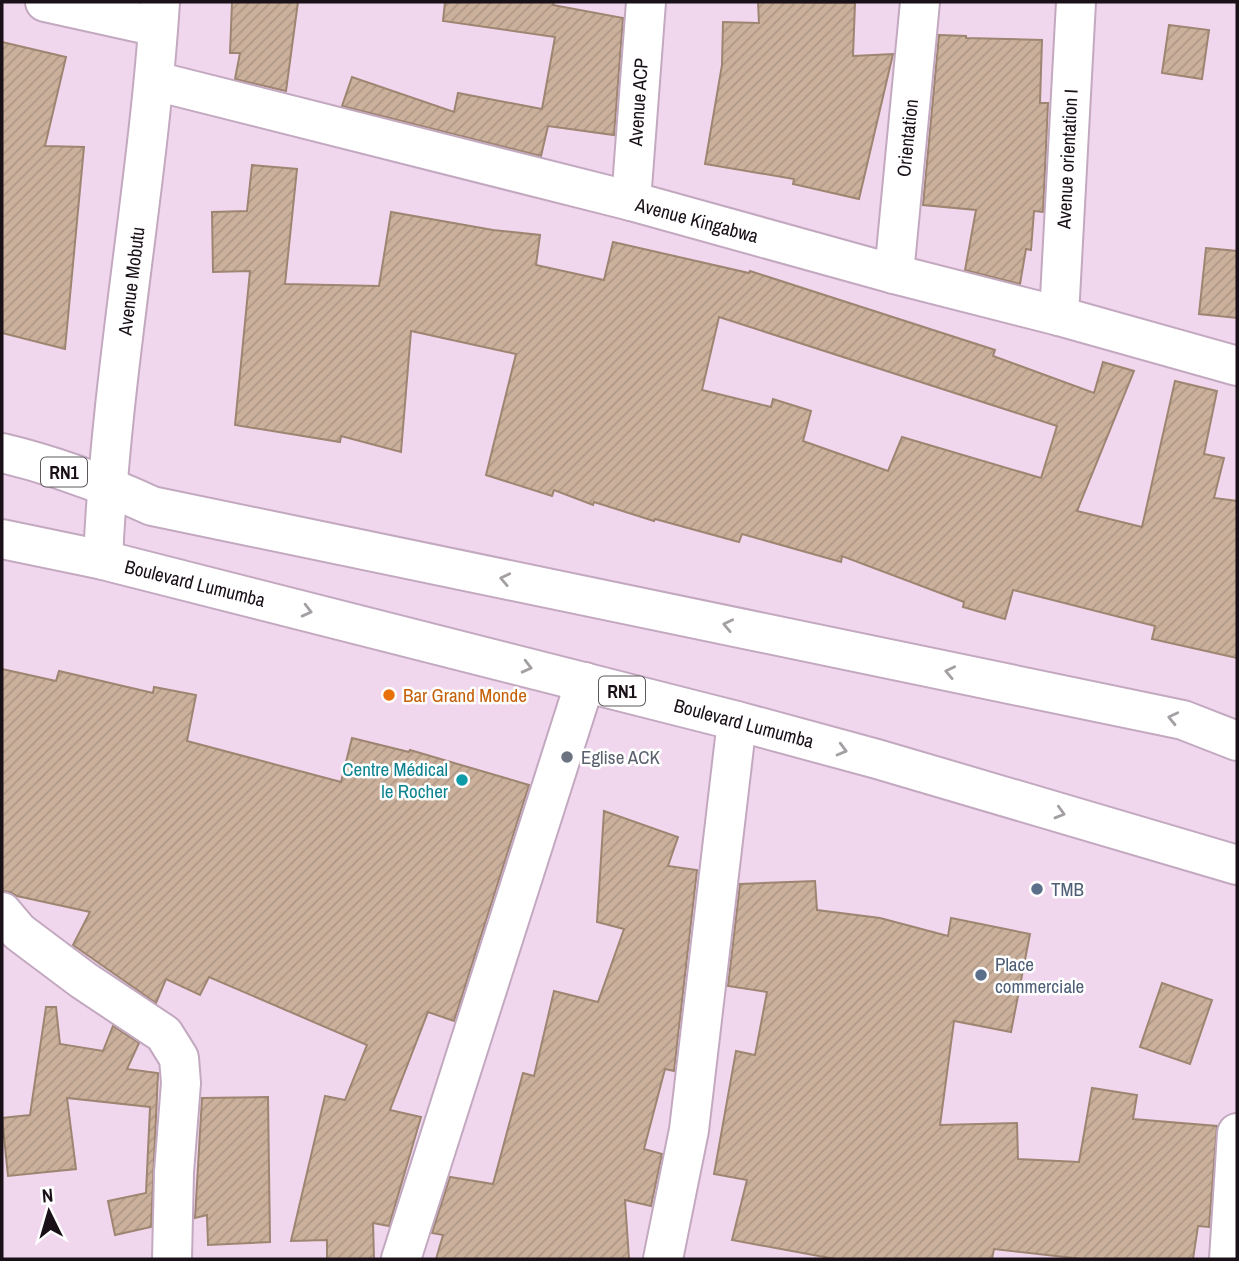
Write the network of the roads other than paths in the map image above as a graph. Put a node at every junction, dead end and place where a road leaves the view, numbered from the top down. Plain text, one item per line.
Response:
1 (45, 2) edge
2 (646, 2) edge
3 (920, 2) edge
4 (1076, 2) edge
5 (159, 14) edge
6 (155, 81) junction
7 (631, 201) junction
8 (894, 274) junction
9 (1059, 316) junction
10 (1237, 366) edge
11 (2, 453) edge
12 (106, 487) junction
13 (2, 539) edge
14 (103, 560) junction
15 (585, 682) junction
16 (737, 721) junction
17 (1237, 741) edge
18 (1237, 865) edge
19 (2, 912) edge
20 (1237, 1133) edge
21 (172, 1259) edge
22 (401, 1259) edge
23 (663, 1259) edge
24 (1229, 1259) edge

1 - 5 main road
2 - 7 main road, Avenue ACP
3 - 8 main road, Orientation
4 - 9 main road, Avenue orientation I
5 - 6 main road, Avenue Mobutu
6 - 7 main road, Avenue Kingabwa
6 - 12 main road, Avenue Mobutu
7 - 8 main road, Avenue Kingabwa
8 - 9 main road, Avenue Kingabwa
9 - 10 main road, Avenue Kingabwa
11 - 12 main road, RN1
12 - 14 main road, Avenue Mobutu
17 -> 12 main road, RN1
13 - 14 main road, Boulevard Lumumba / RN1
14 -> 15 main road, Boulevard Lumumba / RN1
15 - 16 main road, Boulevard Lumumba / RN1
15 - 22 main road
16 -> 18 main road, Boulevard Lumumba / RN1
16 - 23 main road
19 - 21 main road
20 - 24 main road

